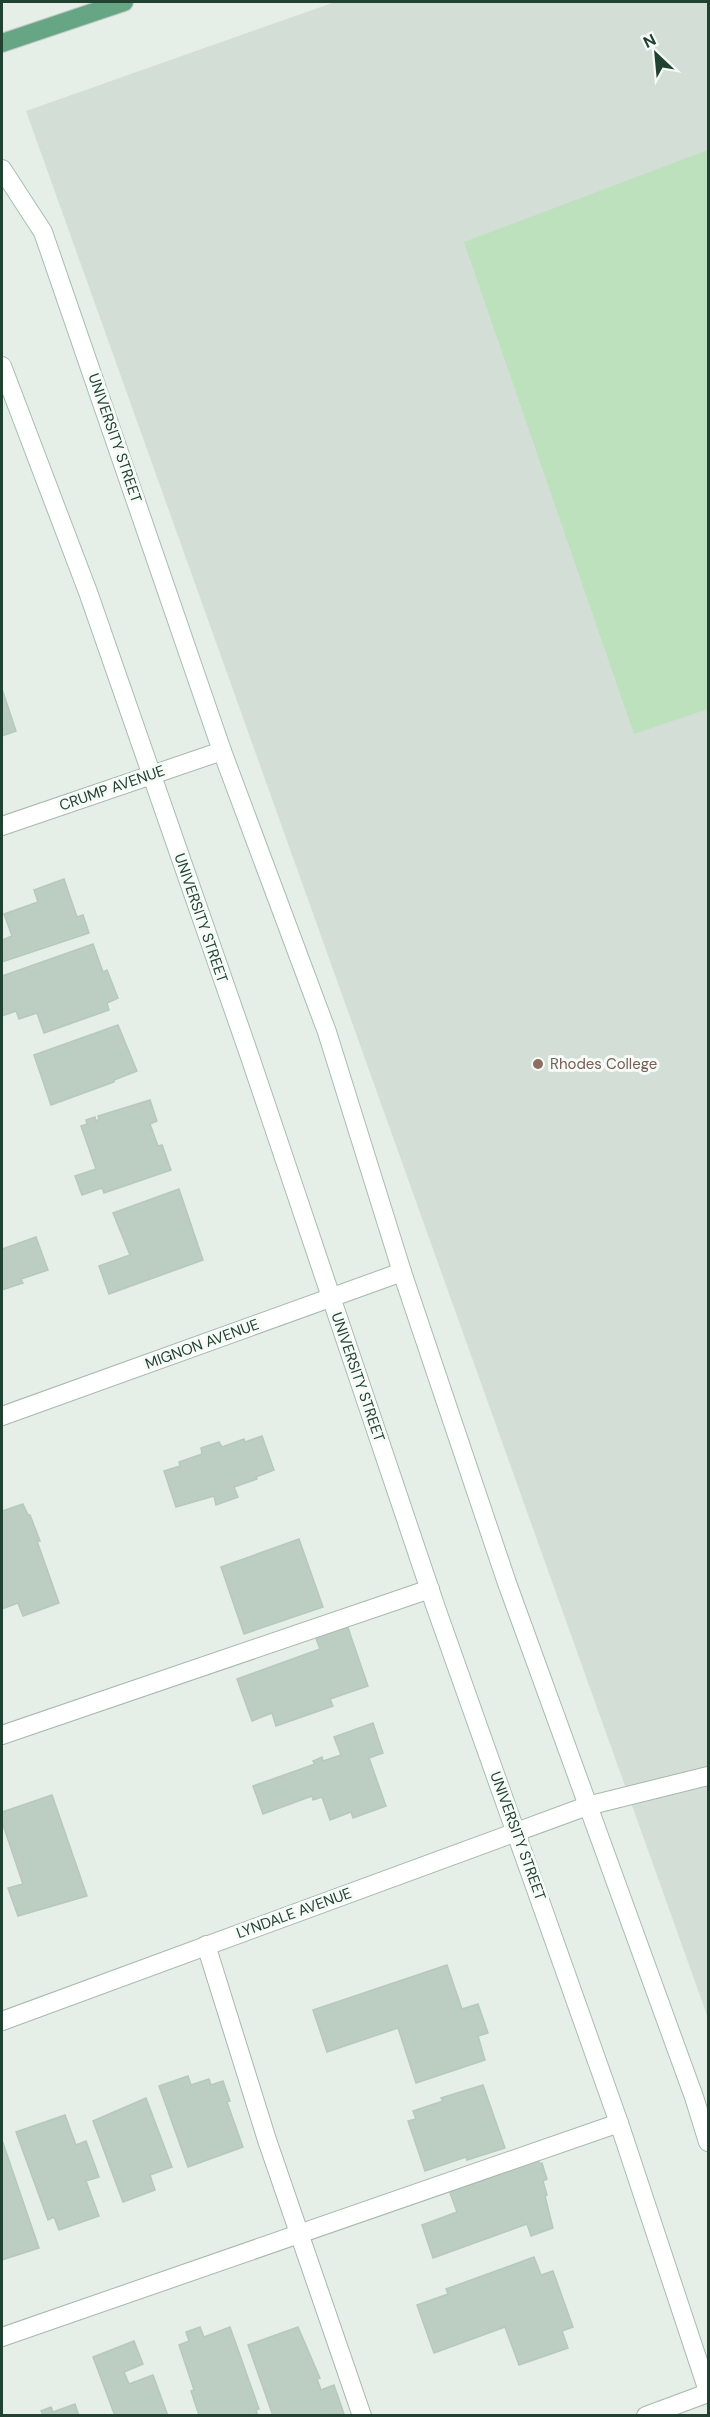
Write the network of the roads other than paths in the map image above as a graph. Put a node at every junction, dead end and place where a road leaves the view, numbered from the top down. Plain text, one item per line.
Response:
1 (124, 2) edge
2 (2, 43) edge
3 (2, 170) edge
4 (2, 366) edge
5 (222, 750) junction
6 (151, 775) junction
7 (2, 826) edge
8 (402, 1272) junction
9 (331, 1298) junction
10 (2, 1416) edge
11 (430, 1589) junction
12 (2, 1735) edge
13 (708, 1776) edge
14 (587, 1806) junction
15 (517, 1832) junction
16 (206, 1945) junction
17 (2, 2020) edge
18 (619, 2123) junction
19 (708, 2142) edge
20 (300, 2233) junction
21 (2, 2337) edge
22 (708, 2392) edge
23 (362, 2415) edge
24 (646, 2415) edge

1 - 2 main road
3 - 5 main road, UNIVERSITY STREET
4 - 6 main road, UNIVERSITY STREET
5 - 6 main road, CRUMP AVENUE
5 - 8 main road, UNIVERSITY STREET
6 - 7 main road, CRUMP AVENUE
6 - 9 main road, UNIVERSITY STREET
8 - 9 main road, MIGNON AVENUE
8 - 14 main road, UNIVERSITY STREET
9 - 10 main road, MIGNON AVENUE
9 - 11 main road, UNIVERSITY STREET
11 - 12 main road
11 - 15 main road, UNIVERSITY STREET
13 - 14 main road, LYNDALE AVENUE
14 - 15 main road, LYNDALE AVENUE
14 - 19 main road, UNIVERSITY STREET
15 - 16 main road, LYNDALE AVENUE
15 - 18 main road, UNIVERSITY STREET
16 - 17 main road, LYNDALE AVENUE
16 - 20 main road
18 - 20 main road
18 - 22 main road, UNIVERSITY STREET
20 - 21 main road
20 - 23 main road
22 - 24 main road

